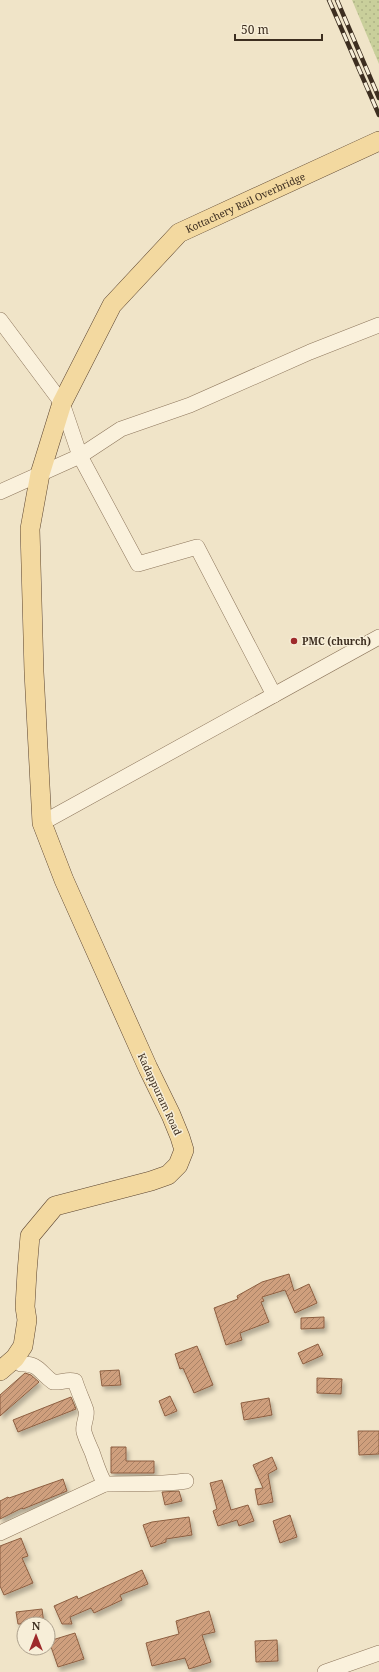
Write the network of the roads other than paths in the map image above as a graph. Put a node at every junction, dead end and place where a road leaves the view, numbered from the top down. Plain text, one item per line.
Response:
1 (379, 140) edge
2 (0, 320) edge
3 (379, 325) edge
4 (62, 403) junction
5 (80, 456) junction
6 (40, 474) junction
7 (0, 492) edge
8 (379, 637) edge
9 (274, 695) junction
10 (42, 823) junction
11 (15, 1358) junction
12 (0, 1371) edge
13 (186, 1481) dead end
14 (104, 1484) junction
15 (0, 1533) edge
16 (379, 1653) edge
17 (333, 1671) edge

1 - 4 main road, Kottachery Rail Overbridge
2 - 4 street
3 - 5 street
4 - 5 street
4 - 6 main road, Kottachery Rail Overbridge
5 - 6 street
5 - 9 street
6 - 7 street
6 - 10 main road, Kadappuram Road
8 - 9 street
9 - 10 street
10 - 11 main road, Kadappuram Road
11 - 12 main road, Kadappuram Road
11 - 14 street
13 - 14 street
14 - 15 street
16 - 17 street

